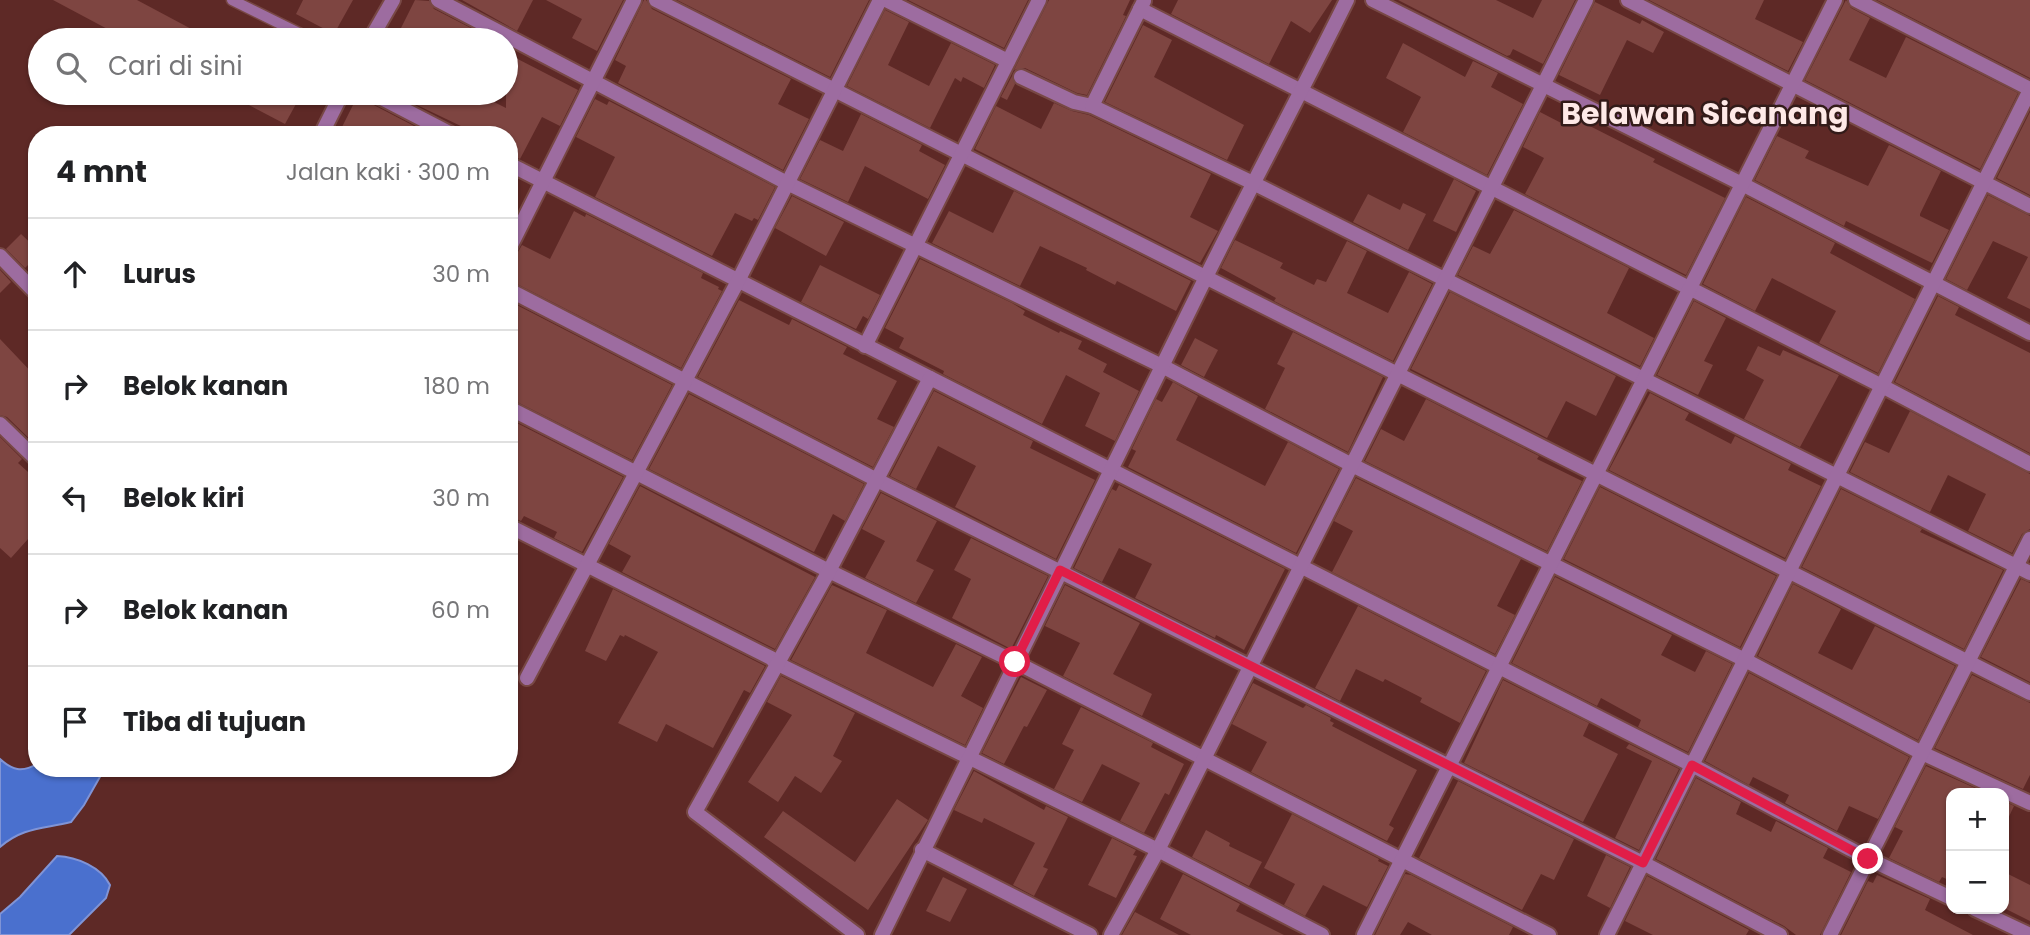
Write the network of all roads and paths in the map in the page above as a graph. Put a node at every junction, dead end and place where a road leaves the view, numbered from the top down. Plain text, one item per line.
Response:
1 (232, 0) edge
2 (393, 0) edge
3 (438, 0) edge
4 (634, 0) edge
5 (656, 0) edge
6 (883, 0) edge
7 (1039, 0) edge
8 (1347, 0) edge
9 (1373, 0) edge
10 (1586, 0) edge
11 (1628, 0) edge
12 (1835, 0) edge
13 (1856, 0) edge
14 (1142, 4) edge
15 (289, 28) edge
16 (377, 28) edge
17 (490, 28) edge
18 (518, 43) edge
19 (1008, 61) junction
20 (1021, 77) dead end
21 (593, 83) junction
22 (1793, 84) junction
23 (1544, 85) junction
24 (835, 90) junction
25 (2030, 90) edge
26 (1303, 91) junction
27 (336, 105) edge
28 (395, 105) edge
29 (1092, 106) junction
30 (325, 126) edge
31 (436, 126) edge
32 (962, 154) junction
33 (518, 169) edge
34 (1984, 181) junction
35 (543, 182) junction
36 (787, 183) junction
37 (1253, 183) junction
38 (1742, 184) junction
39 (1492, 188) junction
40 (2030, 206) edge
41 (518, 231) edge
42 (915, 247) junction
43 (0, 256) edge
44 (1206, 277) junction
45 (738, 281) junction
46 (1445, 281) junction
47 (1934, 282) junction
48 (28, 285) edge
49 (1689, 288) junction
50 (518, 295) edge
51 (2030, 333) edge
52 (865, 346) junction
53 (1162, 366) junction
54 (1398, 374) junction
55 (930, 378) junction
56 (1644, 380) junction
57 (685, 381) junction
58 (1882, 386) junction
59 (518, 413) edge
60 (0, 424) edge
61 (28, 451) edge
62 (2030, 464) edge
63 (1352, 465) junction
64 (1111, 468) junction
65 (636, 473) junction
66 (1596, 474) junction
67 (1836, 477) junction
68 (877, 480) junction
69 (518, 531) edge
70 (2030, 539) edge
71 (1551, 564) junction
72 (1301, 566) junction
73 (587, 567) junction
74 (2023, 569) edge
75 (1060, 570) junction
76 (830, 571) junction
77 (1789, 572) junction
78 (1745, 660) junction
79 (1015, 662) junction
80 (1968, 662) junction
81 (776, 663) junction
82 (1251, 666) junction
83 (1499, 667) junction
84 (527, 678) dead end
85 (2030, 693) edge
86 (1922, 753) junction
87 (968, 756) junction
88 (1204, 759) junction
89 (1692, 765) junction
90 (1449, 766) junction
91 (2030, 803) edge
92 (922, 850) junction
93 (1158, 850) junction
94 (1868, 859) junction
95 (1403, 861) junction
96 (1643, 863) junction
97 (1946, 896) edge
98 (1986, 914) edge
99 (2030, 934) edge
100 (857, 935) edge
101 (882, 935) edge
102 (1090, 935) edge
103 (1111, 935) edge
104 (1322, 935) edge
105 (1364, 935) edge
106 (1549, 935) edge
107 (1607, 935) edge
108 (1780, 935) edge
109 (1830, 935) edge

1 - 15 lane
2 - 16 street
3 - 17 street
4 - 21 street
5 - 24 street
6 - 19 street
6 - 24 street
7 - 19 street
8 - 26 street
9 - 23 street
10 - 23 street
11 - 22 street
12 - 22 street
13 - 25 street
14 - 26 street
14 - 29 street
18 - 21 street
19 - 32 street
20 - 29 street
21 - 35 street
21 - 36 street
22 - 34 street
22 - 38 street
23 - 38 street
23 - 39 street
24 - 32 street
24 - 36 street
25 - 34 street
26 - 37 street
26 - 39 street
27 - 30 street
28 - 31 street
29 - 37 street
32 - 42 street
32 - 44 street
33 - 35 street
34 - 40 street
34 - 47 street
35 - 41 street
35 - 45 street
36 - 42 street
36 - 45 street
37 - 44 street
37 - 46 street
38 - 47 street
38 - 49 street
39 - 46 street
39 - 49 street
42 - 52 street
42 - 53 street
43 - 48 street
44 - 53 street
44 - 54 street
45 - 52 street
45 - 57 street
46 - 54 street
46 - 56 street
47 - 51 street
47 - 58 street
49 - 56 street
49 - 58 street
50 - 57 street
52 - 55 street
53 - 63 street
53 - 64 street
54 - 63 street
54 - 66 street
55 - 64 street
55 - 68 street
56 - 66 street
56 - 67 street
57 - 65 street
57 - 68 street
58 - 62 street
58 - 67 street
59 - 65 street
60 - 61 street
63 - 71 street
63 - 72 street
64 - 72 street
64 - 75 street
65 - 73 street
65 - 76 street
66 - 71 street
66 - 77 street
67 - 74 street
67 - 77 street
68 - 75 street
68 - 76 street
69 - 73 street
70 - 74 street
71 - 78 street
71 - 83 street
72 - 82 street
72 - 83 street
73 - 81 street
73 - 84 street
74 - 80 street
75 - 79 street
75 - 82 street
76 - 79 street
76 - 81 street
77 - 78 street
77 - 80 street
78 - 86 street
78 - 89 street
79 - 87 street
79 - 88 street
80 - 85 street
80 - 86 street
81 - 87 street
81 - 100 street
82 - 88 street
82 - 90 street
83 - 89 street
83 - 90 street
86 - 91 street
86 - 94 street
87 - 92 street
87 - 93 street
88 - 93 street
88 - 95 street
89 - 94 street
89 - 96 street
90 - 95 street
90 - 96 street
92 - 101 street
92 - 102 street
93 - 103 street
93 - 104 street
94 - 97 street
94 - 109 street
95 - 105 street
95 - 106 street
96 - 107 street
96 - 108 street
98 - 99 street

